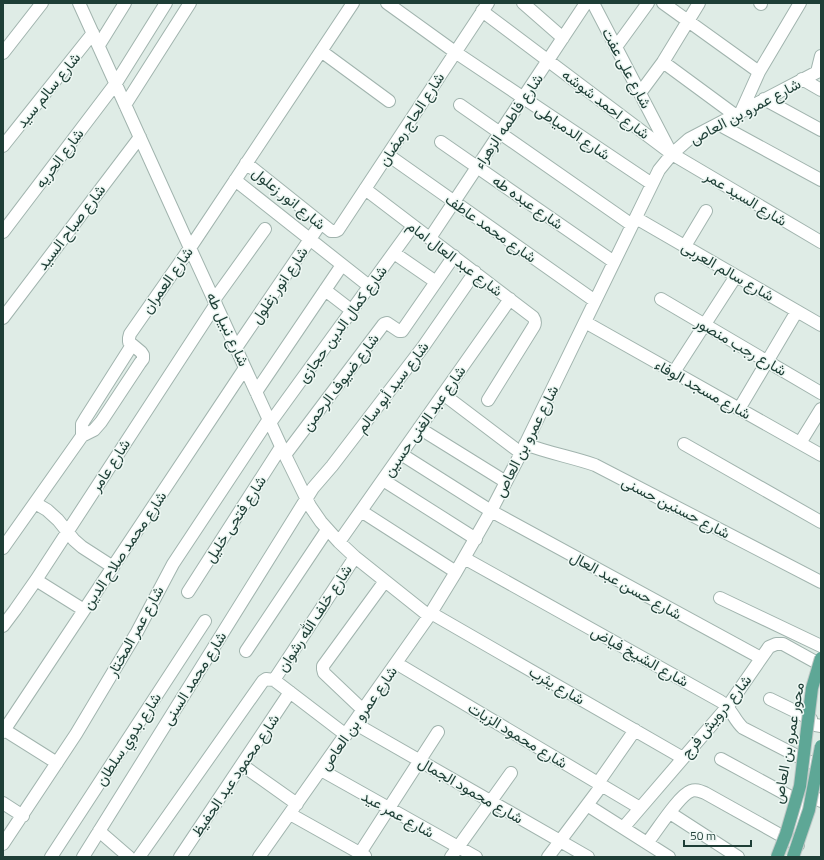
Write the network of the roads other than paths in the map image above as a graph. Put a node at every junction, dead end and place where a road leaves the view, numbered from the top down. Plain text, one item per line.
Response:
1 (42, 3) edge
2 (125, 3) edge
3 (166, 3) edge
4 (190, 3) edge
5 (353, 3) edge
6 (387, 3) edge
7 (523, 3) edge
8 (586, 3) edge
9 (593, 3) edge
10 (648, 3) edge
11 (663, 3) edge
12 (699, 3) edge
13 (800, 3) edge
14 (81, 4) edge
15 (485, 7) edge
16 (688, 21) junction
17 (93, 33) junction
18 (563, 38) junction
19 (99, 46) junction
20 (616, 47) junction
21 (321, 51) junction
22 (455, 52) junction
23 (3, 53) edge
24 (821, 56) edge
25 (549, 60) junction
26 (663, 62) junction
27 (819, 71) edge
28 (759, 72) junction
29 (802, 80) junction
30 (116, 83) junction
31 (821, 90) edge
32 (640, 93) junction
33 (523, 98) junction
34 (764, 100) junction
35 (389, 101) dead end
36 (125, 105) junction
37 (460, 106) dead end
38 (738, 113) junction
39 (718, 124) junction
40 (821, 130) edge
41 (500, 133) junction
42 (140, 137) junction
43 (441, 142) dead end
44 (3, 146) edge
45 (672, 154) junction
46 (388, 155) junction
47 (246, 163) junction
48 (477, 167) junction
49 (235, 180) junction
50 (821, 180) edge
51 (652, 184) junction
52 (365, 189) junction
53 (454, 202) junction
54 (706, 211) dead end
55 (634, 221) junction
56 (321, 223) junction
57 (413, 226) junction
58 (265, 229) dead end
59 (333, 231) joint
60 (3, 232) edge
61 (430, 238) junction
62 (310, 239) junction
63 (821, 242) edge
64 (685, 246) junction
65 (190, 248) junction
66 (394, 252) junction
67 (454, 256) junction
68 (614, 262) junction
69 (342, 265) junction
70 (474, 272) junction
71 (736, 276) junction
72 (436, 282) junction
73 (369, 286) junction
74 (325, 290) junction
75 (661, 299) dead end
76 (510, 300) junction
77 (595, 301) junction
78 (215, 302) junction
79 (351, 310) junction
80 (797, 311) junction
81 (3, 318) edge
82 (585, 322) junction
83 (704, 325) junction
84 (821, 325) edge
85 (132, 345) junction
86 (236, 348) junction
87 (767, 361) junction
88 (245, 368) junction
89 (674, 372) junction
90 (256, 392) junction
91 (821, 393) edge
92 (443, 394) junction
93 (488, 400) dead end
94 (739, 409) junction
95 (821, 409) edge
96 (270, 421) junction
97 (419, 428) junction
98 (82, 436) junction
99 (684, 444) dead end
100 (800, 444) junction
101 (523, 448) junction
102 (283, 451) junction
103 (401, 454) junction
104 (821, 455) edge
105 (382, 480) junction
106 (506, 482) junction
107 (307, 499) junction
108 (34, 503) junction
109 (361, 510) junction
110 (491, 511) junction
111 (821, 522) edge
112 (327, 530) junction
113 (67, 531) junction
114 (476, 539) junction
115 (339, 542) junction
116 (3, 548) edge
117 (355, 557) junction
118 (464, 558) junction
119 (113, 567) junction
120 (456, 572) junction
121 (36, 580) junction
122 (385, 581) junction
123 (821, 582) edge
124 (188, 592) dead end
125 (720, 598) dead end
126 (84, 610) junction
127 (430, 615) junction
128 (205, 621) dead end
129 (3, 626) edge
130 (821, 646) edge
131 (246, 650) dead end
132 (762, 658) junction
133 (821, 658) edge
134 (396, 663) junction
135 (821, 672) edge
136 (274, 680) junction
137 (290, 692) junction
138 (770, 699) dead end
139 (728, 706) junction
140 (363, 710) junction
141 (354, 723) junction
142 (814, 723) edge
143 (3, 730) edge
144 (635, 730) junction
145 (438, 732) dead end
146 (346, 735) junction
147 (821, 746) edge
148 (683, 758) junction
149 (721, 759) dead end
150 (420, 761) junction
151 (808, 761) junction
152 (57, 763) junction
153 (242, 765) junction
154 (821, 766) edge
155 (321, 770) junction
156 (510, 773) dead end
157 (600, 784) junction
158 (803, 797) junction
159 (490, 801) junction
160 (821, 801) edge
161 (3, 803) edge
162 (297, 804) junction
163 (587, 806) junction
164 (389, 808) junction
165 (640, 808) junction
166 (670, 813) junction
167 (290, 814) junction
168 (23, 816) junction
169 (622, 828) junction
170 (99, 831) junction
171 (560, 841) junction
172 (3, 844) edge
173 (458, 847) junction
174 (795, 847) edge
175 (651, 850) edge
176 (363, 855) edge
177 (51, 857) edge
178 (83, 857) edge
179 (129, 857) edge
180 (139, 857) edge
181 (180, 857) edge
182 (259, 857) edge
183 (451, 857) edge
184 (476, 857) edge
185 (548, 857) edge
186 (588, 857) edge
187 (669, 857) edge
188 (738, 857) edge
189 (778, 857) edge
190 (792, 857) edge

1 - 23 street
2 - 19 street
3 - 30 street, شارع الحريه
4 - 36 street
5 - 21 street, شارع العمران
6 - 22 street, شارع الدمياطى
7 - 18 street
8 - 18 street, شارع فاطمه الزهراء
9 - 20 street, شارع على عفت
10 - 20 street
11 - 16 street
12 - 16 street
13 - 28 street
14 - 17 street, شارع نبيل طه
15 - 22 street, شارع الحاج رمضان
15 - 25 street, شارع احمد شوشه
16 - 26 street
16 - 28 street
17 - 19 street, شارع نبيل طه
17 - 44 street, شارع سالم سيد
18 - 25 street, شارع فاطمه الزهراء
19 - 30 street, شارع نبيل طه
20 - 32 street, شارع على عفت
21 - 35 street
21 - 47 street, شارع العمران
22 - 33 street, شارع الدمياطى
22 - 46 street, شارع الحاج رمضان
24 - 27 street
25 - 33 street, شارع فاطمه الزهراء
25 - 45 street, شارع احمد شوشه
26 - 32 street
26 - 38 street
27 - 29 street, شارع عمرو بن العاص
28 - 38 street
29 - 31 street
29 - 34 street, شارع عمرو بن العاص
30 - 36 street, شارع نبيل طه
30 - 60 street, شارع الحريه
32 - 45 street, شارع على عفت
33 - 41 street, شارع فاطمه الزهراء
33 - 51 street, شارع الدمياطى
34 - 38 street, شارع عمرو بن العاص
34 - 40 street
36 - 42 street, شارع نبيل طه
37 - 41 street, شارع سالم العربى
38 - 39 street, شارع عمرو بن العاص
39 - 45 street, شارع عمرو بن العاص
39 - 50 street
41 - 48 street, شارع فاطمه الزهراء
41 - 55 street, شارع سالم العربى
42 - 65 street, شارع نبيل طه
42 - 81 street, شارع صباح السيد
43 - 48 street, شارع عبده طه
45 - 51 street, شارع عمرو بن العاص
45 - 63 street, شارع السيد عمر
46 - 52 street, شارع الحاج رمضان
46 - 53 street, شارع محمد عاطف
47 - 49 street, شارع العمران
47 - 56 street, شارع انور زعلول
48 - 53 street, شارع فاطمه الزهراء
48 - 68 street, شارع عبده طه
49 - 62 street
49 - 65 street, شارع العمران
51 - 55 street, شارع عمرو بن العاص
52 - 57 street, شارع عبد العال امام
52 - 59 street, شارع الحاج رمضان
53 - 61 street, شارع فاطمه الزهراء
53 - 77 street, شارع محمد عاطف
54 - 64 street
55 - 64 street, شارع سالم العربى
55 - 68 street, شارع عمرو بن العاص
56 - 59 street, شارع انور زعلول
56 - 62 street, شارع انور زغلول
57 - 61 street, شارع عبد العال امام
57 - 66 street, شارع كمال الدين حجازى
58 - 78 street, شارع عامر
61 - 67 street, شارع عبد العال امام
62 - 69 street
62 - 86 street, شارع انور زغلول
64 - 71 street, شارع سالم العربى
65 - 78 street, شارع نبيل طه
65 - 85 street, شارع العمران
66 - 72 street
66 - 73 street, شارع كمال الدين حجازى
67 - 70 street, شارع عبد العال امام
67 - 72 street
68 - 77 street, شارع عمرو بن العاص
69 - 73 street
69 - 74 street
70 - 76 street, شارع عبد العال امام
70 - 107 street, شارع سيد أبو سالم
71 - 80 street, شارع سالم العربى
71 - 83 street
72 - 102 street, شارع ضيوف الرحمن
73 - 79 street, شارع كمال الدين حجازى
74 - 79 street
74 - 90 street
75 - 83 street, شارع رجب منصور
76 - 92 street, شارع عبد الغنى حسين
76 - 93 street, شارع عبد العال امام
77 - 82 street, شارع عمرو بن العاص
78 - 86 street, شارع نبيل طه
78 - 113 street, شارع عامر
79 - 96 street, شارع كمال الدين حجازى
80 - 84 street, شارع سالم العربى
80 - 87 street
82 - 89 street, شارع مسجد الوفاء
82 - 101 street, شارع عمرو بن العاص
83 - 87 street, شارع رجب منصور
83 - 89 street
85 - 98 street
85 - 98 street
86 - 88 street, شارع نبيل طه
87 - 91 street, شارع رجب منصور
87 - 94 street
88 - 90 street, شارع نبيل طه
88 - 119 street, شارع محمد صلاح الدين
89 - 94 street, شارع مسجد الوفاء
90 - 96 street, شارع نبيل طه
92 - 97 street, شارع عبد الغنى حسين
92 - 101 street, شارع حسنين حسنى
94 - 100 street, شارع مسجد الوفاء
95 - 100 street
96 - 102 street, شارع نبيل طه
96 - 152 street, شارع عمر المختار
97 - 103 street, شارع عبد الغنى حسين
97 - 106 street
98 - 108 street
99 - 111 street
100 - 104 street, شارع مسجد الوفاء
101 - 106 street, شارع عمرو بن العاص
101 - 123 street, شارع حسنين حسنى
102 - 107 street, شارع نبيل طه
102 - 124 street, شارع فتحى خليل
103 - 105 street, شارع عبد الغنى حسين
103 - 110 street, شارع حسن عبد العال
105 - 109 street, شارع عبد الغنى حسين
105 - 114 street
106 - 110 street, شارع عمرو بن العاص
107 - 112 street, شارع نبيل طه
107 - 170 street, شارع محمد السنى
108 - 113 street
108 - 116 street
109 - 115 street, شارع عبد الغنى حسين
109 - 120 street
110 - 114 street, شارع عمرو بن العاص
110 - 132 street, شارع حسن عبد العال
112 - 115 street, شارع نبيل طه
112 - 131 street
113 - 119 street
113 - 121 street, شارع عامر
114 - 118 street, شارع عمرو بن العاص
115 - 117 street, شارع نبيل طه
117 - 122 street, شارع نبيل طه
117 - 136 street, شارع خلف الله رشوان
118 - 120 street, شارع عمرو بن العاص
118 - 139 street, شارع الشيخ فياض
119 - 126 street, شارع محمد صلاح الدين
120 - 127 street, شارع عمرو بن العاص
121 - 126 street
121 - 129 street, شارع عامر
122 - 127 street, شارع نبيل طه
122 - 140 street
125 - 130 street
126 - 143 street, شارع محمد صلاح الدين
127 - 134 street, شارع عمرو بن العاص
127 - 144 street, شارع يثرب
128 - 177 street, شارع بدوي سلطان
132 - 135 street, شارع درويش فرج
132 - 139 street, شارع درويش فرج
133 - 189 main road, محور عمرو بن العاص, bridge
134 - 140 street, شارع عمرو بن العاص
134 - 157 street, شارع محمود الزيات
135 - 142 street
136 - 137 street
136 - 180 street
137 - 146 street
137 - 153 street, شارع محمود عبد الحفيظ
138 - 142 street
139 - 148 street, شارع درويش فرج
139 - 151 street, شارع الشيخ فياض
140 - 141 street, شارع عمرو بن العاص
141 - 146 street, شارع عمرو بن العاص
141 - 150 street, شارع محمود الجمال
142 - 151 street
143 - 152 street
144 - 148 street, شارع يثرب
144 - 157 street
145 - 150 street
146 - 155 street, شارع عمرو بن العاص
147 - 190 main road, bridge
148 - 165 street, شارع درويش فرج
149 - 158 street
150 - 159 street, شارع محمود الجمال
150 - 164 street
151 - 154 street, شارع الشيخ فياض
151 - 158 street
152 - 168 street, شارع عمر المختار
153 - 162 street
153 - 181 street, شارع محمود عبد الحفيظ
155 - 162 street, شارع عمرو بن العاص
155 - 164 street, شارع عمر عيد
156 - 159 street
157 - 163 street
157 - 165 street, شارع محمود الزيات
158 - 160 street
158 - 174 street
159 - 171 street, شارع محمود الجمال
159 - 173 street
161 - 168 street
162 - 167 street, شارع عمرو بن العاص
163 - 169 street
163 - 171 street
164 - 173 street, شارع عمر عيد
164 - 176 street
165 - 169 street, شارع درويش فرج
166 - 174 street
166 - 175 street
166 - 188 street
167 - 176 street
167 - 182 street, شارع عمرو بن العاص
168 - 172 street, شارع عمر المختار
169 - 175 street
170 - 178 street, شارع محمد السنى
170 - 179 street
171 - 185 street
171 - 186 street, شارع محمود الجمال
173 - 183 street
173 - 184 street, شارع عمر عيد
174 - 189 street
175 - 187 street

